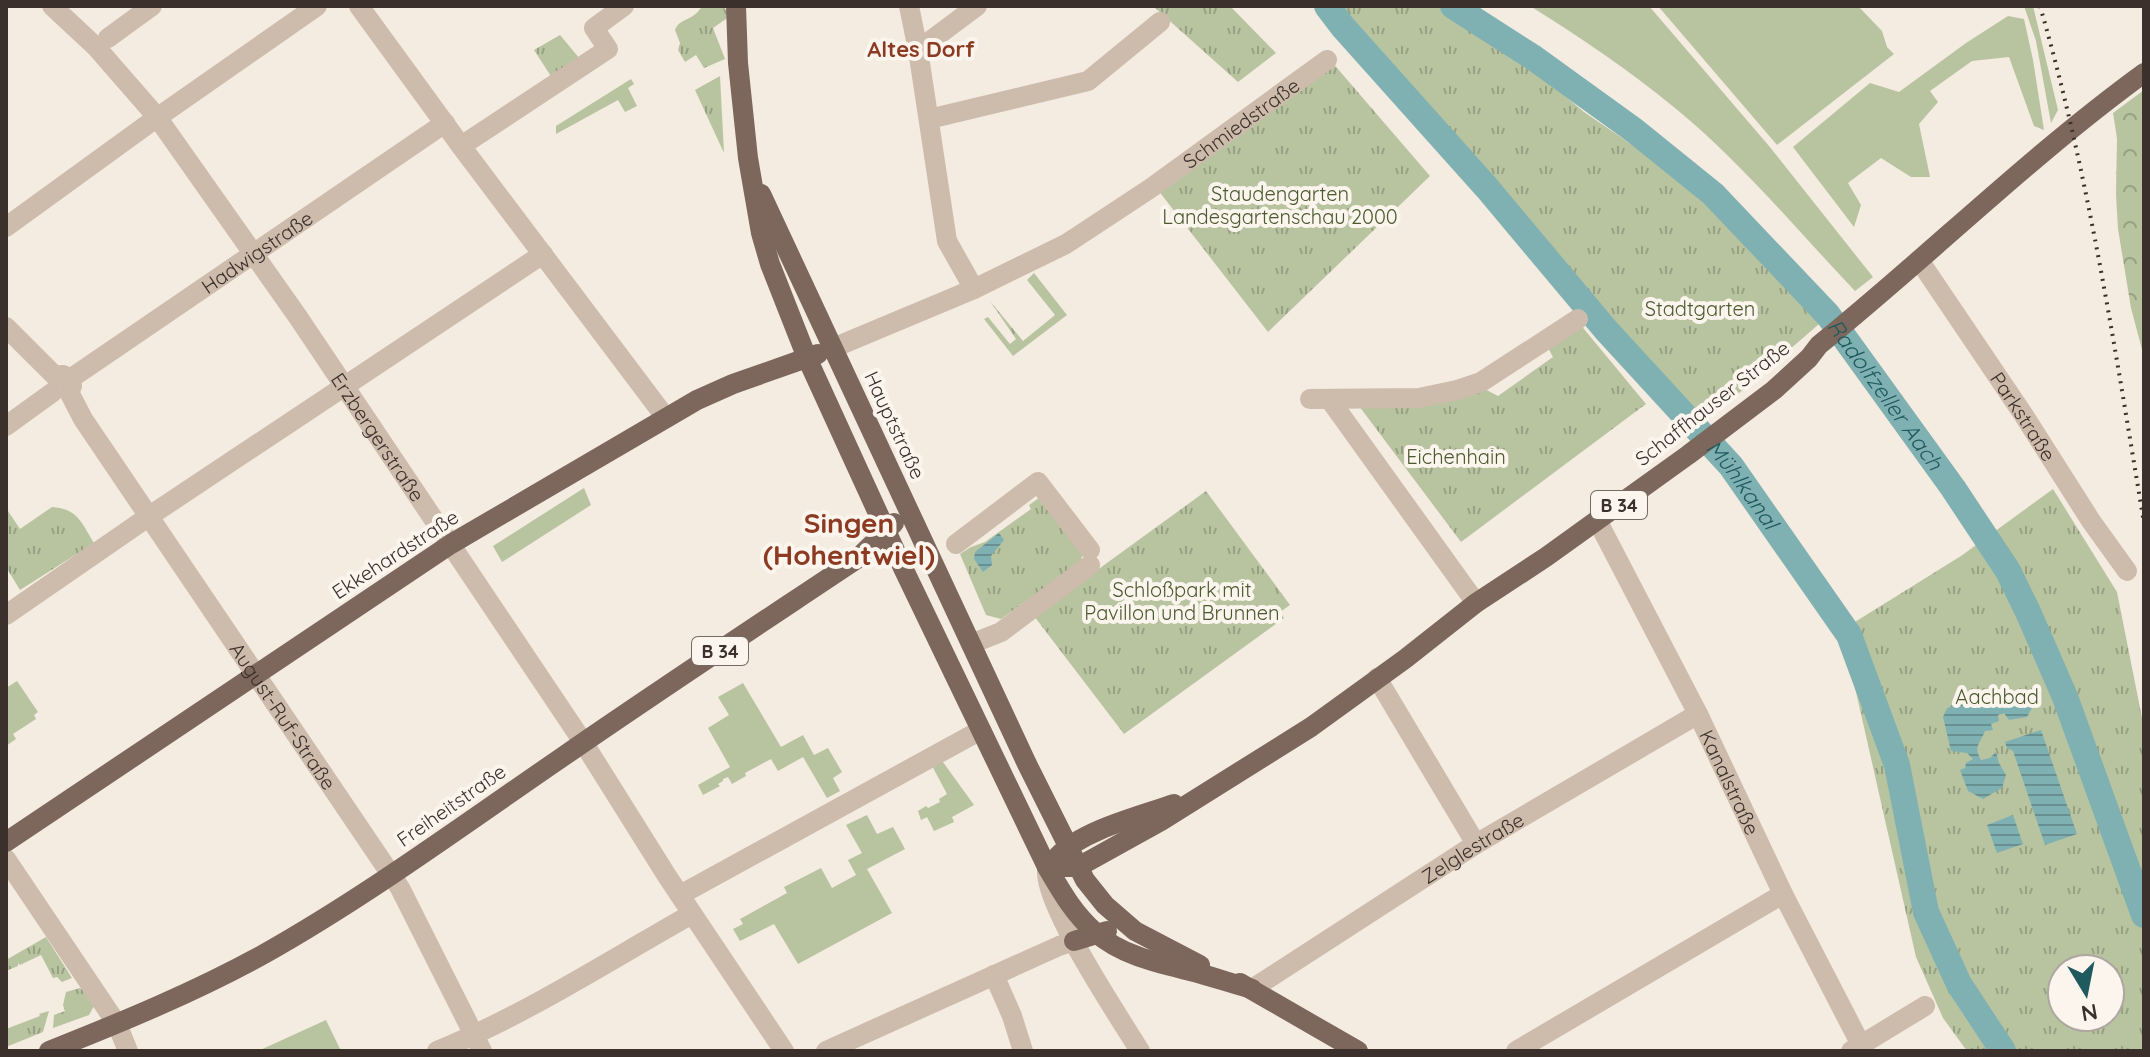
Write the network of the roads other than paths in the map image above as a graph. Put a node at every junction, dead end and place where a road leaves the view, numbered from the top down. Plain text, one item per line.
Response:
1 (52, 6) edge
2 (152, 6) edge
3 (317, 6) edge
4 (359, 6) edge
5 (624, 6) edge
6 (736, 6) edge
7 (909, 6) edge
8 (977, 6) edge
9 (1160, 22) dead end
10 (108, 38) dead end
11 (918, 50) junction
12 (1327, 60) dead end
13 (2144, 73) edge
14 (157, 117) junction
15 (929, 119) junction
16 (445, 123) junction
17 (461, 146) junction
18 (752, 176) junction
19 (6, 227) edge
20 (252, 254) junction
21 (543, 254) junction
22 (1919, 260) junction
23 (974, 289) junction
24 (1578, 319) dead end
25 (6, 327) edge
26 (833, 348) junction
27 (807, 358) junction
28 (62, 385) junction
29 (345, 385) junction
30 (666, 418) junction
31 (6, 426) edge
32 (907, 508) junction
33 (148, 517) junction
34 (1597, 520) junction
35 (887, 531) junction
36 (451, 544) junction
37 (956, 544) dead end
38 (857, 559) junction
39 (904, 570) junction
40 (2127, 571) dead end
41 (1476, 603) junction
42 (6, 615) edge
43 (971, 644) junction
44 (256, 674) junction
45 (1377, 678) junction
46 (1698, 714) junction
47 (981, 730) junction
48 (583, 742) junction
49 (1205, 792) junction
50 (6, 842) edge
51 (1476, 844) junction
52 (1068, 846) junction
53 (6, 859) edge
54 (1047, 867) junction
55 (1078, 867) junction
56 (391, 875) junction
57 (1783, 894) junction
58 (680, 895) junction
59 (692, 914) junction
60 (1135, 931) junction
61 (1096, 933) junction
62 (1074, 941) junction
63 (994, 975) junction
64 (1252, 989) junction
65 (1925, 1006) dead end
66 (117, 1024) junction
67 (478, 1044) edge
68 (1856, 1048) edge
69 (49, 1051) edge
70 (128, 1051) edge
71 (437, 1051) edge
72 (784, 1051) edge
73 (826, 1051) edge
74 (1023, 1051) edge
75 (1140, 1051) edge
76 (1358, 1051) edge
77 (1516, 1051) edge

1 - 14 street, Erzbergerstraße
2 - 10 street
3 - 14 street
4 - 16 street
5 - 17 street
6 - 18 main road, Hauptstraße
7 - 11 street
8 - 11 street
9 - 15 street
11 - 15 street
12 - 23 street, Schmiedstraße
13 - 22 main road, Schaffhauser Straße / B 34
14 - 19 street
14 - 20 street, Erzbergerstraße
15 - 23 street
16 - 17 street
16 - 20 street, Hadwigstraße
17 - 21 street
18 - 26 main road, Hauptstraße
18 - 27 main road, Hauptstraße
20 - 28 street, Hadwigstraße
20 - 29 street, Erzbergerstraße
21 - 29 street
21 - 30 street
22 - 34 main road, Schaffhauser Straße / B 34
22 - 40 street, Parkstraße
23 - 26 street, Schmiedstraße
24 - 41 street
25 - 28 street, August-Ruf-Straße
26 - 27 main road, Ekkehardstraße
26 - 32 main road, Hauptstraße
27 - 30 main road, Ekkehardstraße
27 - 35 main road, Hauptstraße
28 - 31 street, Hadwigstraße
28 - 33 street, August-Ruf-Straße
29 - 33 street
29 - 36 street, Erzbergerstraße
30 - 36 main road, Ekkehardstraße
32 - 35 main road, Freiheitstraße / B 34
32 - 43 main road, Hauptstraße
33 - 42 street
33 - 44 street, August-Ruf-Straße
34 - 41 main road, Schaffhauser Straße / B 34
34 - 46 street, Kanalstraße
35 - 38 main road, Freiheitstraße / B 34
35 - 39 main road, Hauptstraße
36 - 44 main road, Ekkehardstraße
36 - 48 street, Erzbergerstraße
37 - 43 street
38 - 39 main road
38 - 48 main road, Freiheitstraße / B 34
39 - 47 main road, Hauptstraße
41 - 45 main road, Schaffhauser Straße / B 34
43 - 52 main road, Hauptstraße
44 - 50 main road, Ekkehardstraße
44 - 56 street, August-Ruf-Straße
45 - 49 main road, Schaffhauser Straße / B 34
45 - 51 street
46 - 51 street, Zelglestraße
46 - 57 street, Kanalstraße
47 - 54 main road, Hauptstraße
47 - 58 street
48 - 56 main road, Freiheitstraße / B 34
48 - 58 street, Erzbergerstraße
49 - 52 main road, Schaffhauser Straße / B 34
49 - 55 main road, Schaffhauser Straße / B 34
51 - 64 street, Zelglestraße
52 - 54 main road, Schaffhauser Straße / B 34
52 - 55 main road, Hauptstraße
53 - 66 street
54 - 55 main road, Schaffhauser Straße / B 34
54 - 61 main road, Hauptstraße
54 - 62 street
55 - 60 main road, Hauptstraße
56 - 66 main road, Freiheitstraße / B 34
56 - 67 street, August-Ruf-Straße
57 - 68 street, Kanalstraße
57 - 77 street
58 - 59 street, Erzbergerstraße
59 - 67 street
59 - 72 street, Erzbergerstraße
60 - 61 main road
60 - 64 main road
61 - 62 main road
61 - 64 main road, Hauptstraße
62 - 63 street
62 - 75 street
63 - 73 street
63 - 74 street
64 - 76 main road
65 - 68 street
66 - 69 main road, Freiheitstraße / B 34
66 - 70 street
67 - 71 street

